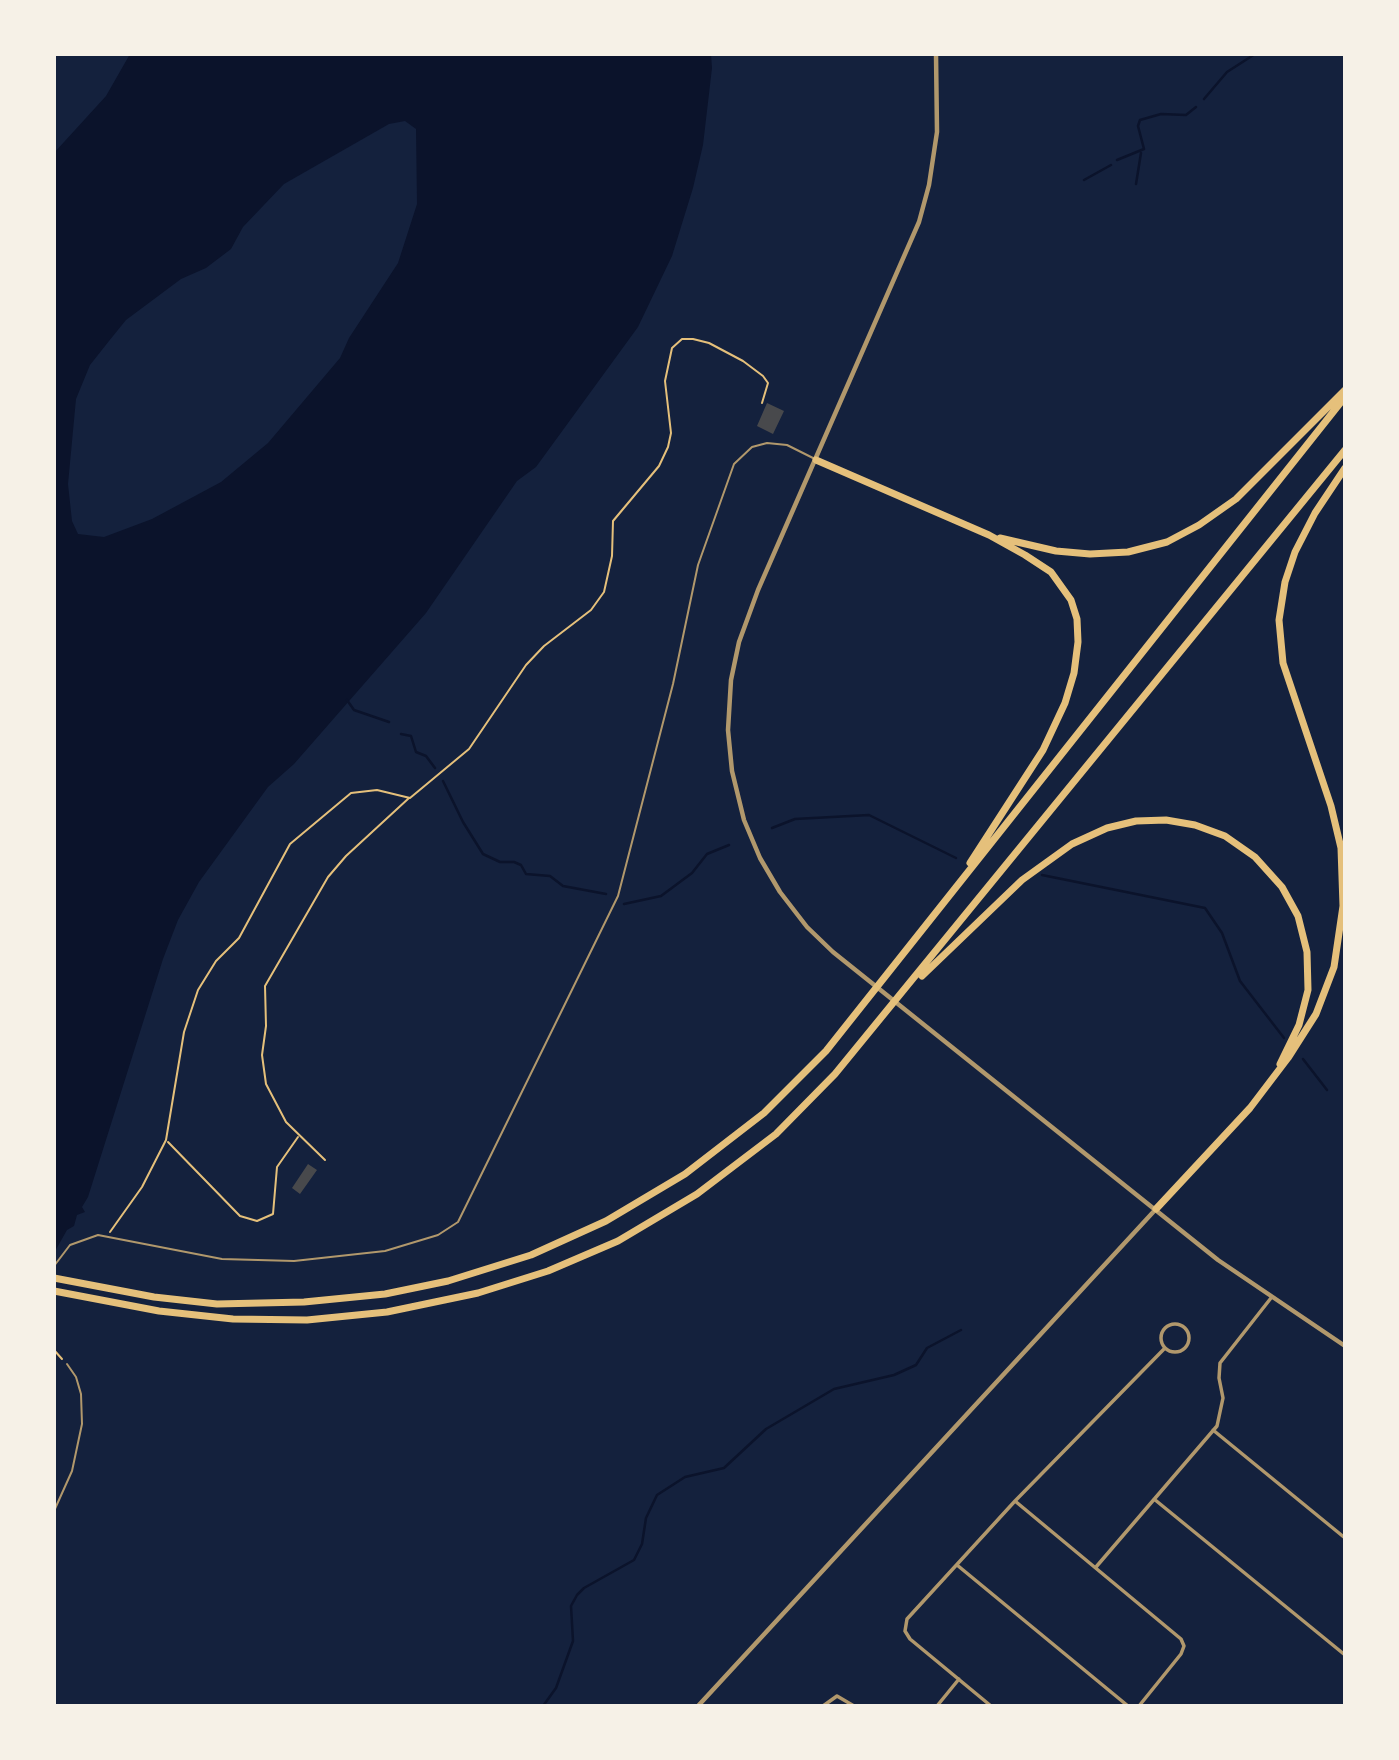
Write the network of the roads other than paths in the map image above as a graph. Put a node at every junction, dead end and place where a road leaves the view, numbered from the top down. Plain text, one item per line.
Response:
1 (936, 54) edge
2 (1345, 390) edge
3 (1345, 397) edge
4 (1345, 450) edge
5 (816, 460) junction
6 (1345, 468) edge
7 (989, 535) junction
8 (946, 899) junction
9 (899, 998) junction
10 (1270, 1083) junction
11 (1156, 1209) junction
12 (54, 1266) edge
13 (57, 1278) edge
14 (54, 1291) edge
15 (1271, 1298) junction
16 (1345, 1346) edge
17 (1165, 1348) junction
18 (67, 1364) dead end
19 (1213, 1430) junction
20 (1154, 1499) junction
21 (1015, 1501) junction
22 (54, 1511) edge
23 (1345, 1538) edge
24 (956, 1564) junction
25 (1096, 1567) junction
26 (1345, 1655) edge
27 (959, 1679) junction
28 (698, 1706) edge
29 (823, 1706) edge
30 (854, 1706) edge
31 (937, 1706) edge
32 (991, 1706) edge
33 (1128, 1706) edge
34 (1139, 1706) edge

1 - 5 street
2 - 7 highway
3 - 8 highway
4 - 9 highway
5 - 7 highway
5 - 11 street
5 - 12 lane
6 - 10 highway
7 - 8 highway
8 - 13 highway
9 - 10 highway
9 - 14 highway
10 - 11 highway
11 - 15 street
11 - 28 street
15 - 16 street
15 - 19 street
17 - 17 street
17 - 21 street
18 - 22 lane
19 - 20 street
19 - 23 street
20 - 25 street
20 - 26 street
21 - 24 street
21 - 25 street
24 - 27 street
24 - 33 street
25 - 34 street
27 - 31 street
27 - 32 street
29 - 30 street

